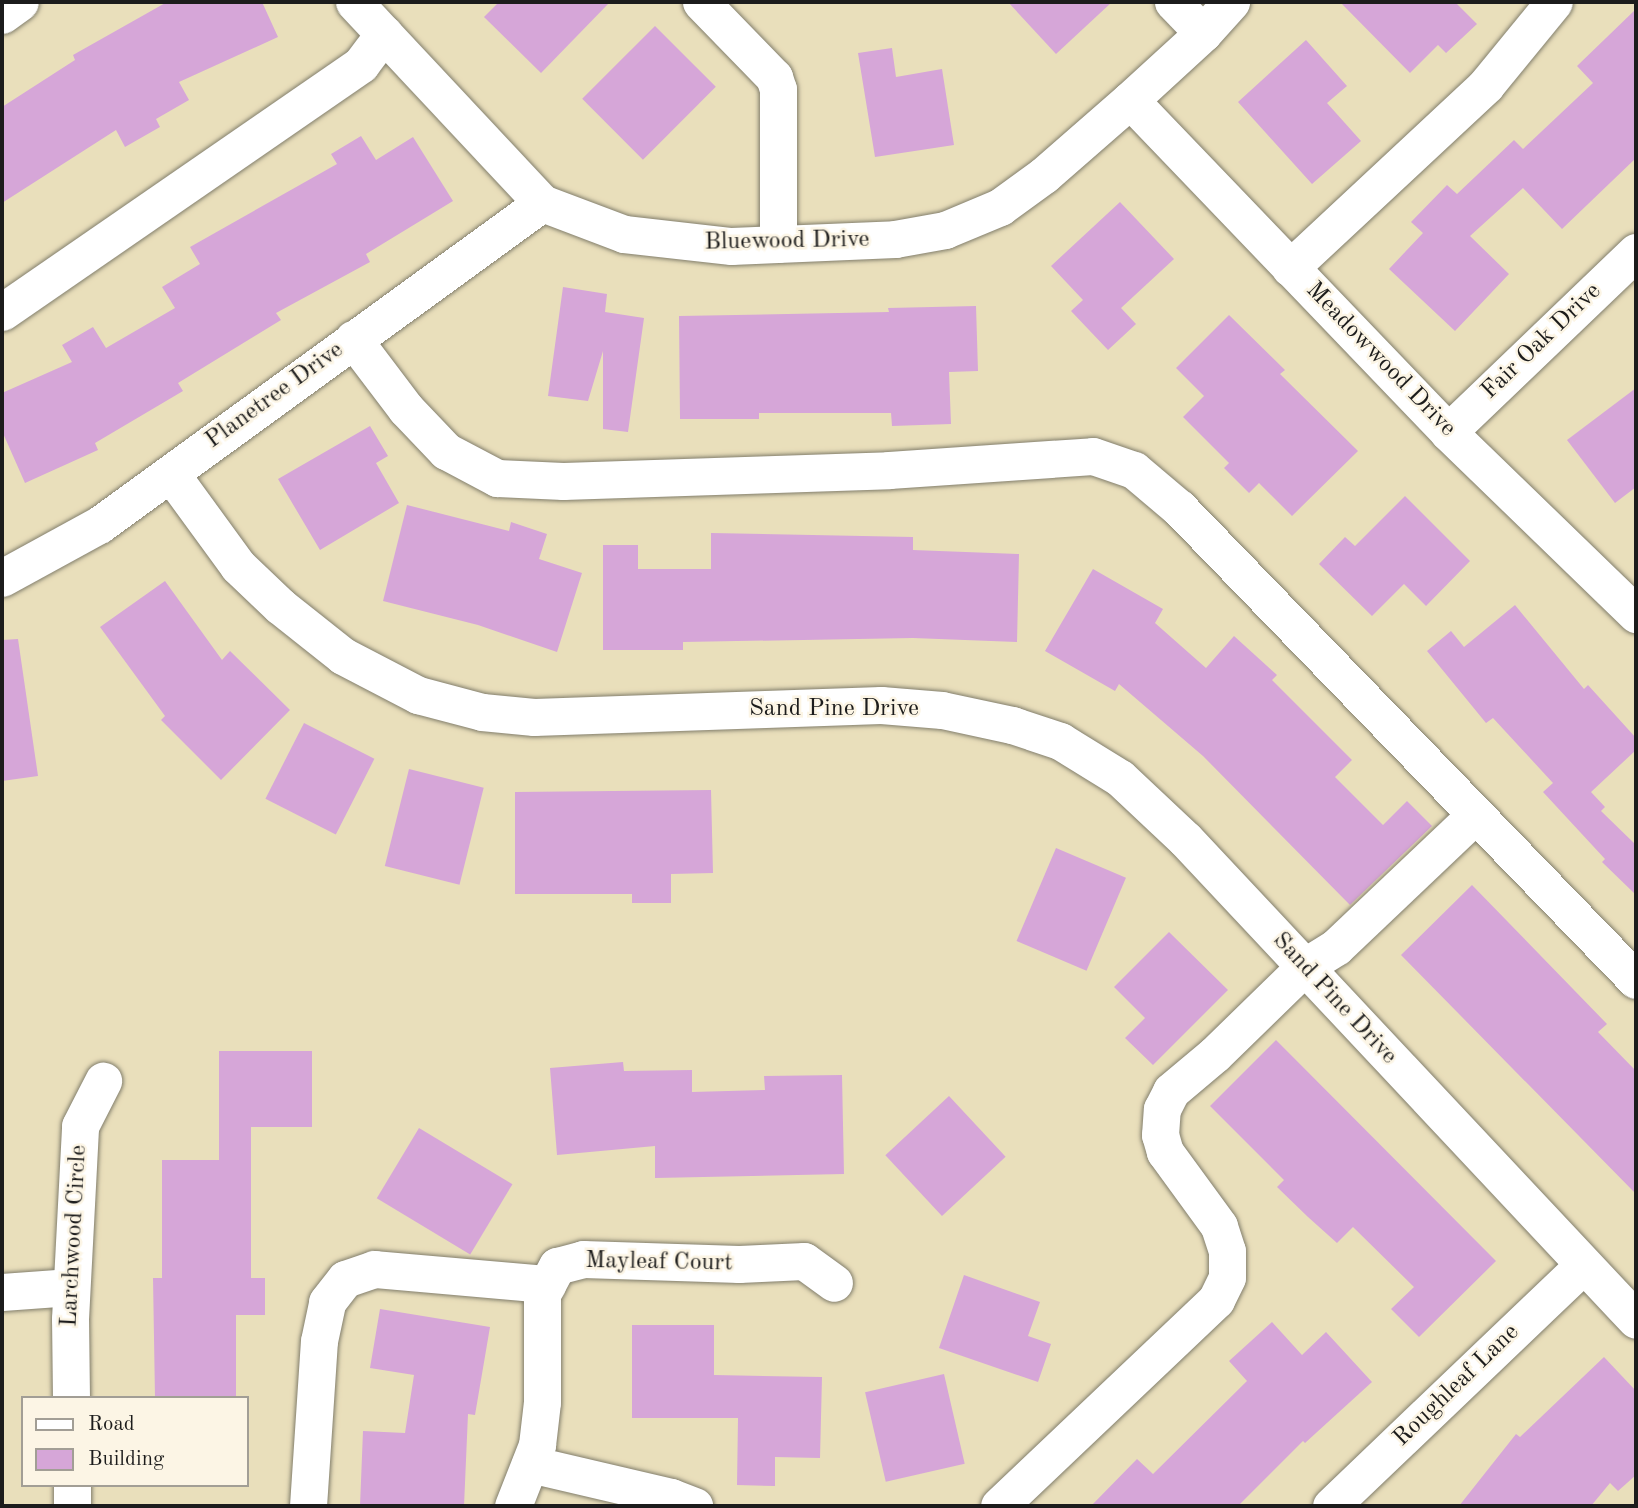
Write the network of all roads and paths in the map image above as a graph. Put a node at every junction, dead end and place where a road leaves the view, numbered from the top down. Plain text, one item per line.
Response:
1 (20, 2) edge
2 (354, 2) edge
3 (702, 2) edge
4 (1173, 2) edge
5 (1231, 2) edge
6 (1555, 2) edge
7 (2, 15) edge
8 (1203, 33) junction
9 (384, 34) junction
10 (1130, 100) junction
11 (542, 203) junction
12 (778, 244) junction
13 (1636, 252) edge
14 (1290, 268) junction
15 (2, 312) edge
16 (353, 339) junction
17 (1448, 432) junction
18 (171, 474) junction
19 (2, 578) edge
20 (1634, 604) edge
21 (1475, 815) junction
22 (1304, 967) junction
23 (1636, 980) edge
24 (103, 1081) dead end
25 (1582, 1266) junction
26 (834, 1283) dead end
27 (547, 1284) junction
28 (71, 1287) junction
29 (2, 1292) edge
30 (1636, 1320) edge
31 (71, 1396) edge
32 (530, 1464) junction
33 (72, 1487) edge
34 (72, 1506) edge
35 (308, 1506) edge
36 (513, 1506) edge
37 (694, 1506) edge
38 (999, 1506) edge
39 (1331, 1506) edge

1 - 7 street
2 - 9 street, Bluewood Drive
3 - 12 street
4 - 8 street
5 - 8 street, Bluewood Drive
6 - 14 street
8 - 10 street, Bluewood Drive
9 - 11 street, Bluewood Drive
9 - 15 street
10 - 12 street, Bluewood Drive
10 - 14 street, Meadowwood Drive
11 - 12 street, Bluewood Drive
11 - 16 street, Planetree Drive
13 - 17 street, Fair Oak Drive
14 - 17 street, Meadowwood Drive
16 - 18 street, Planetree Drive
16 - 21 street
17 - 20 street, Meadowwood Drive
18 - 19 street, Planetree Drive
18 - 22 street, Sand Pine Drive
21 - 22 street
21 - 23 street
22 - 25 street, Sand Pine Drive
22 - 38 street
24 - 28 street, Larchwood Circle
25 - 30 street, Sand Pine Drive
25 - 39 street, Roughleaf Lane
26 - 27 street, Mayleaf Court
27 - 32 street
27 - 35 street
28 - 29 street
28 - 31 street, Larchwood Circle
32 - 36 street
32 - 37 street
33 - 34 street

